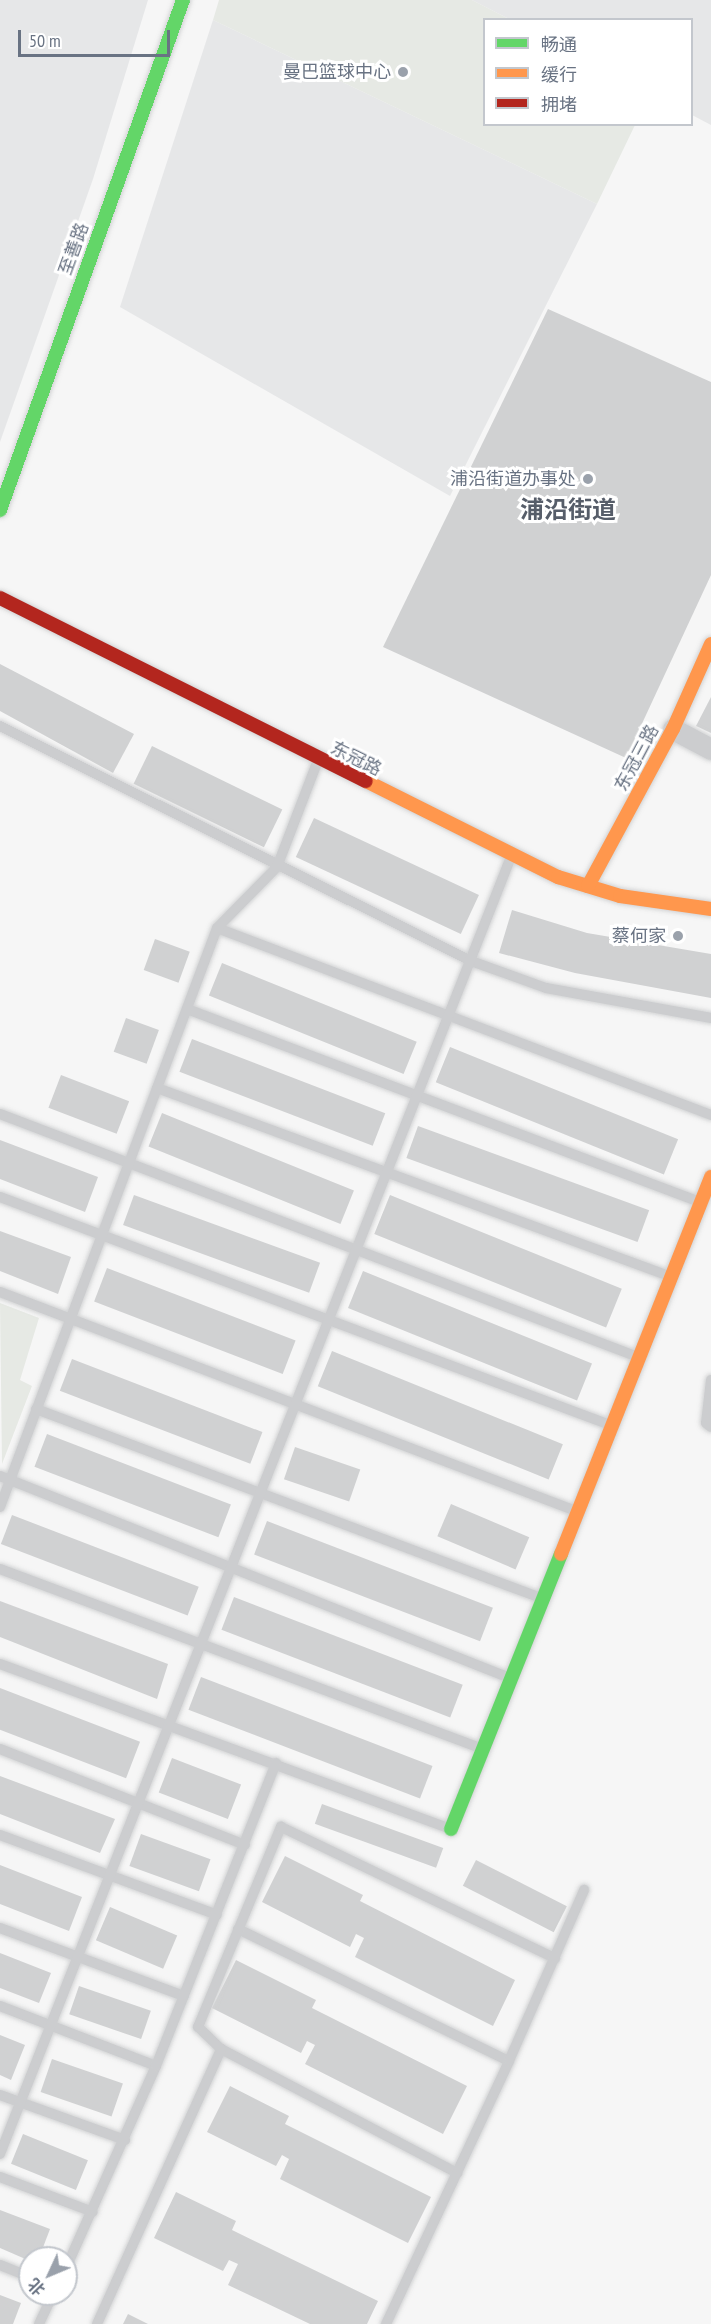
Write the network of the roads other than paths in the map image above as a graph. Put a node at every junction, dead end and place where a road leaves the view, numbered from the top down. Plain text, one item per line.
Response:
1 (183, 0) edge
2 (0, 510) edge
3 (0, 598) edge
4 (711, 644) edge
5 (0, 726) edge
6 (673, 729) junction
7 (711, 749) edge
8 (318, 760) junction
9 (512, 854) junction
10 (278, 867) junction
11 (588, 886) junction
12 (711, 909) edge
13 (218, 928) junction
14 (471, 961) junction
15 (187, 1009) junction
16 (448, 1018) junction
17 (711, 1018) edge
18 (157, 1088) junction
19 (417, 1096) junction
20 (0, 1114) edge
21 (711, 1114) edge
22 (129, 1162) junction
23 (386, 1174) junction
24 (711, 1177) edge
25 (0, 1197) edge
26 (701, 1202) junction
27 (101, 1235) junction
28 (357, 1248) junction
29 (671, 1277) junction
30 (0, 1292) edge
31 (70, 1319) junction
32 (328, 1320) junction
33 (638, 1357) junction
34 (711, 1380) edge
35 (295, 1404) junction
36 (36, 1409) junction
37 (610, 1425) junction
38 (711, 1427) edge
39 (5, 1478) edge
40 (260, 1493) junction
41 (0, 1507) edge
42 (576, 1510) junction
43 (230, 1568) junction
44 (0, 1569) edge
45 (542, 1598) junction
46 (200, 1644) junction
47 (0, 1664) edge
48 (510, 1678) junction
49 (170, 1723) junction
50 (0, 1749) edge
51 (483, 1749) junction
52 (276, 1763) junction
53 (138, 1803) junction
54 (451, 1829) joint
55 (0, 1835) edge
56 (245, 1845) junction
57 (109, 1876) junction
58 (584, 1890) dead end
59 (217, 1915) junction
60 (0, 1928) edge
61 (238, 1929) junction
62 (78, 1958) junction
63 (555, 1958) junction
64 (184, 1996) junction
65 (0, 2006) edge
66 (49, 2025) junction
67 (221, 2049) junction
68 (509, 2061) junction
69 (156, 2066) junction
70 (0, 2095) edge
71 (21, 2103) junction
72 (125, 2140) junction
73 (0, 2154) edge
74 (457, 2173) junction
75 (0, 2177) edge
76 (93, 2212) junction
77 (77, 2246) edge
78 (0, 2265) edge
79 (18, 2272) edge
80 (47, 2306) edge
81 (39, 2324) edge
82 (97, 2324) edge
83 (386, 2324) edge

1 - 2 street, 至善路
3 - 8 street, 东冠路
4 - 6 street, 东冠三路
5 - 10 lane
6 - 7 street
6 - 11 street, 东冠三路
8 - 9 street, 东冠路
8 - 10 lane
9 - 11 street, 东冠路
9 - 14 lane
10 - 13 lane
10 - 14 lane
11 - 12 street, 东冠路
13 - 15 lane
13 - 16 lane
14 - 16 lane
14 - 17 lane
15 - 18 lane
15 - 19 lane
16 - 19 lane
16 - 21 lane
18 - 22 lane
18 - 23 lane
19 - 23 lane
19 - 26 lane
20 - 22 lane
22 - 27 lane
22 - 28 lane
23 - 28 lane
23 - 29 lane
24 - 26 street
25 - 27 lane
26 - 29 street
27 - 31 lane
27 - 32 lane
28 - 32 lane
28 - 33 lane
29 - 33 street
30 - 31 lane
31 - 35 lane
31 - 36 lane
32 - 35 lane
32 - 37 lane
33 - 37 street
34 - 38 lane
35 - 40 lane
35 - 42 lane
36 - 39 lane
36 - 40 lane
37 - 42 street
39 - 41 lane
39 - 43 lane
40 - 43 lane
40 - 45 lane
42 - 45 street
43 - 46 lane
43 - 48 lane
44 - 46 lane
45 - 48 street
46 - 49 lane
46 - 51 lane
47 - 49 lane
48 - 51 street
49 - 52 lane
49 - 53 lane
50 - 53 lane
51 - 54 street
52 - 54 lane
52 - 56 lane
53 - 56 lane
53 - 57 lane
55 - 57 lane
56 - 59 lane
57 - 59 lane
57 - 62 lane
58 - 63 lane
59 - 64 lane
60 - 62 lane
61 - 63 lane
61 - 67 lane
61 - 68 lane
62 - 64 lane
62 - 66 lane
63 - 68 lane
64 - 69 lane
65 - 66 lane
66 - 69 lane
66 - 71 lane
67 - 74 lane
67 - 82 lane
68 - 74 lane
69 - 72 lane
70 - 71 lane
71 - 72 lane
71 - 73 lane
72 - 76 lane
74 - 83 lane
75 - 76 lane
76 - 77 lane
78 - 79 lane
80 - 81 lane

